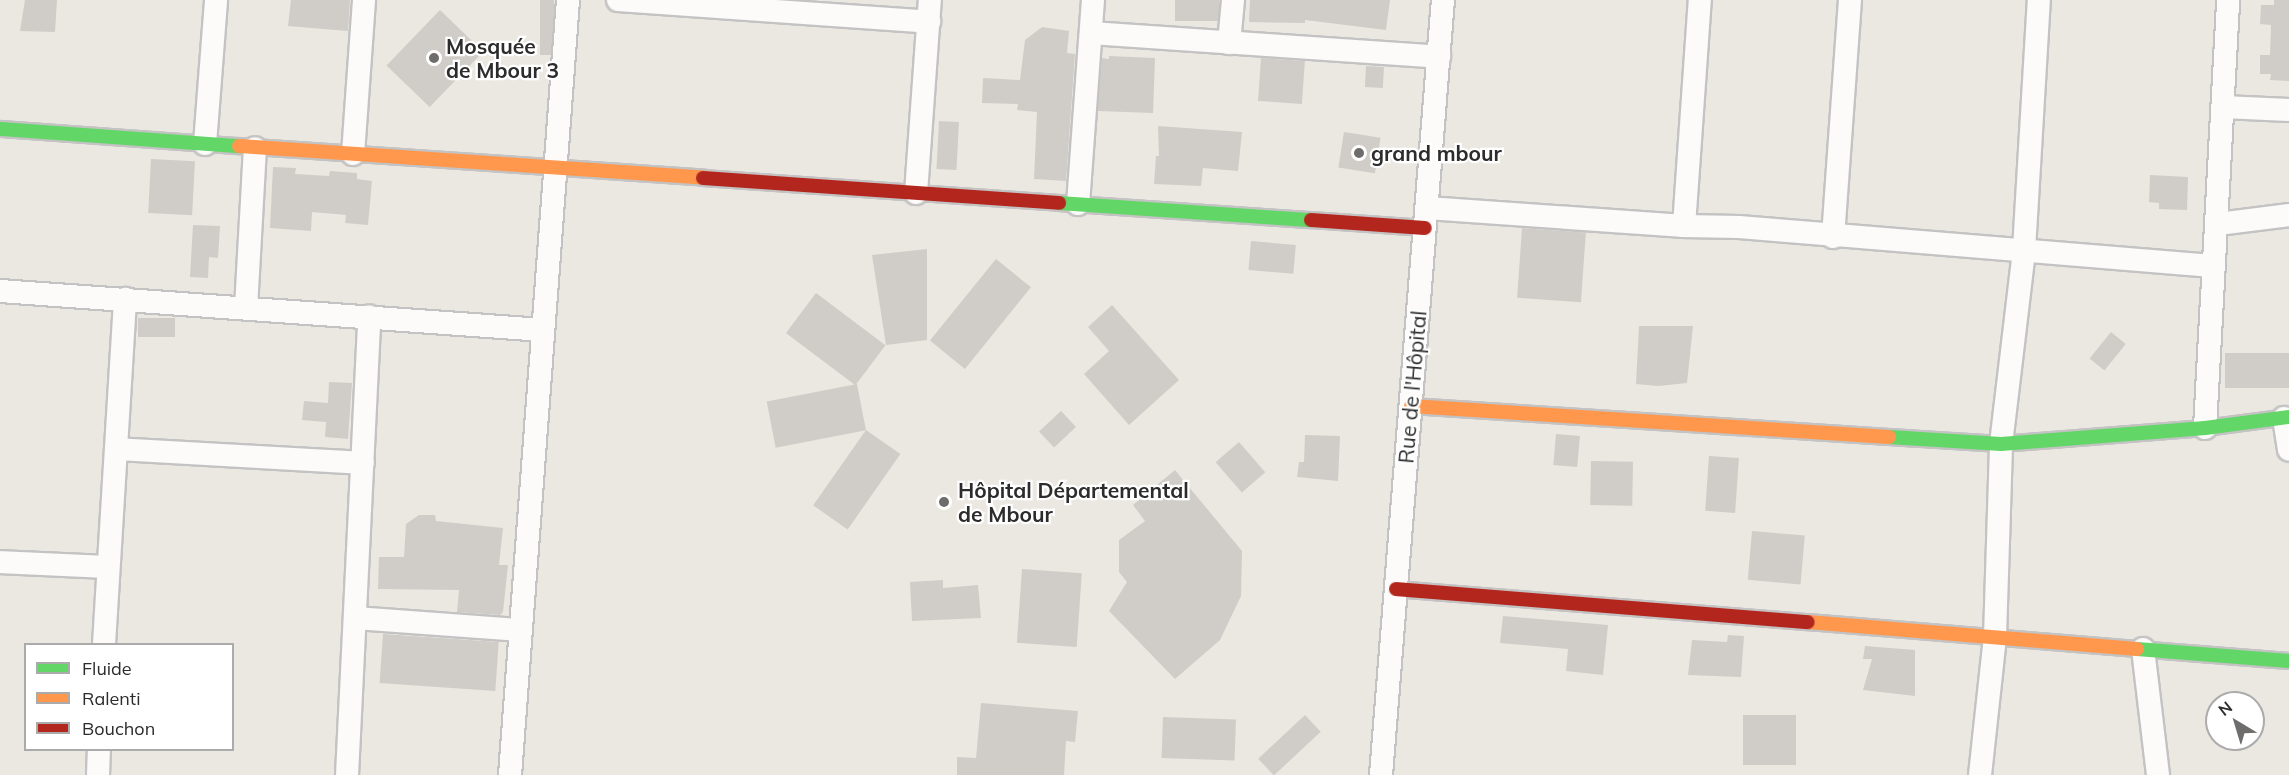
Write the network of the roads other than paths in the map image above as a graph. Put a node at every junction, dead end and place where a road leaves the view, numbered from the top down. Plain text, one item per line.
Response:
1 (216, 0) edge
2 (364, 0) edge
3 (568, 0) edge
4 (618, 0) edge
5 (1094, 0) edge
6 (1233, 0) edge
7 (1443, 0) edge
8 (1700, 0) edge
9 (1850, 0) edge
10 (2039, 0) edge
11 (2228, 0) edge
12 (668, 2) edge
13 (819, 7) edge
14 (929, 11) edge
15 (1091, 33) junction
16 (1229, 43) junction
17 (1439, 57) junction
18 (2223, 107) junction
19 (2289, 110) edge
20 (0, 129) edge
21 (205, 144) junction
22 (255, 148) junction
23 (353, 154) junction
24 (556, 168) junction
25 (916, 193) junction
26 (1078, 204) junction
27 (2289, 215) edge
28 (1426, 218) junction
29 (2218, 224) junction
30 (1684, 226) junction
31 (1833, 237) junction
32 (2024, 250) junction
33 (2212, 266) junction
34 (0, 291) edge
35 (125, 299) junction
36 (246, 308) junction
37 (369, 317) junction
38 (543, 330) junction
39 (1411, 406) junction
40 (2286, 417) edge
41 (2205, 428) junction
42 (2001, 444) junction
43 (116, 449) junction
44 (2289, 450) edge
45 (363, 463) junction
46 (0, 562) edge
47 (107, 567) junction
48 (1396, 589) junction
49 (356, 618) junction
50 (521, 630) junction
51 (1995, 637) junction
52 (104, 643) edge
53 (2143, 649) junction
54 (2289, 661) edge
55 (99, 751) edge
56 (98, 775) edge
57 (347, 775) edge
58 (510, 775) edge
59 (1381, 775) edge
60 (1980, 775) edge
61 (2158, 775) edge

1 - 21 street
2 - 23 street
3 - 24 street
4 - 12 street
5 - 15 street
6 - 16 street
7 - 17 street, Rue de l'Hôpital
8 - 30 street
9 - 31 street
10 - 32 street
11 - 18 street
12 - 13 street
13 - 14 street
14 - 25 street
15 - 16 street
15 - 26 street
16 - 17 street
17 - 28 street, Rue de l'Hôpital
18 - 19 street
18 - 29 street
20 - 21 street
21 - 22 street
22 - 23 street
22 - 36 street
23 - 24 street
24 - 25 street
24 - 38 street
25 - 26 street
26 - 28 street
27 - 29 street
28 - 30 street
28 - 39 street, Rue de l'Hôpital
29 - 33 street
30 - 31 street
31 - 32 street
32 - 33 street
32 - 42 street
33 - 41 street
34 - 35 street
35 - 36 street
35 - 43 street
36 - 37 street
37 - 38 street
37 - 45 street
38 - 50 street
39 - 42 street
39 - 48 street, Rue de l'Hôpital
40 - 41 street
40 - 44 street
41 - 42 street
42 - 51 street
43 - 45 street
43 - 47 street
45 - 49 street
46 - 47 street
47 - 52 street
48 - 51 street
48 - 59 street, Rue de l'Hôpital
49 - 50 street
49 - 57 street
50 - 58 street
51 - 53 street
51 - 60 street
53 - 54 street
53 - 61 street
55 - 56 street

